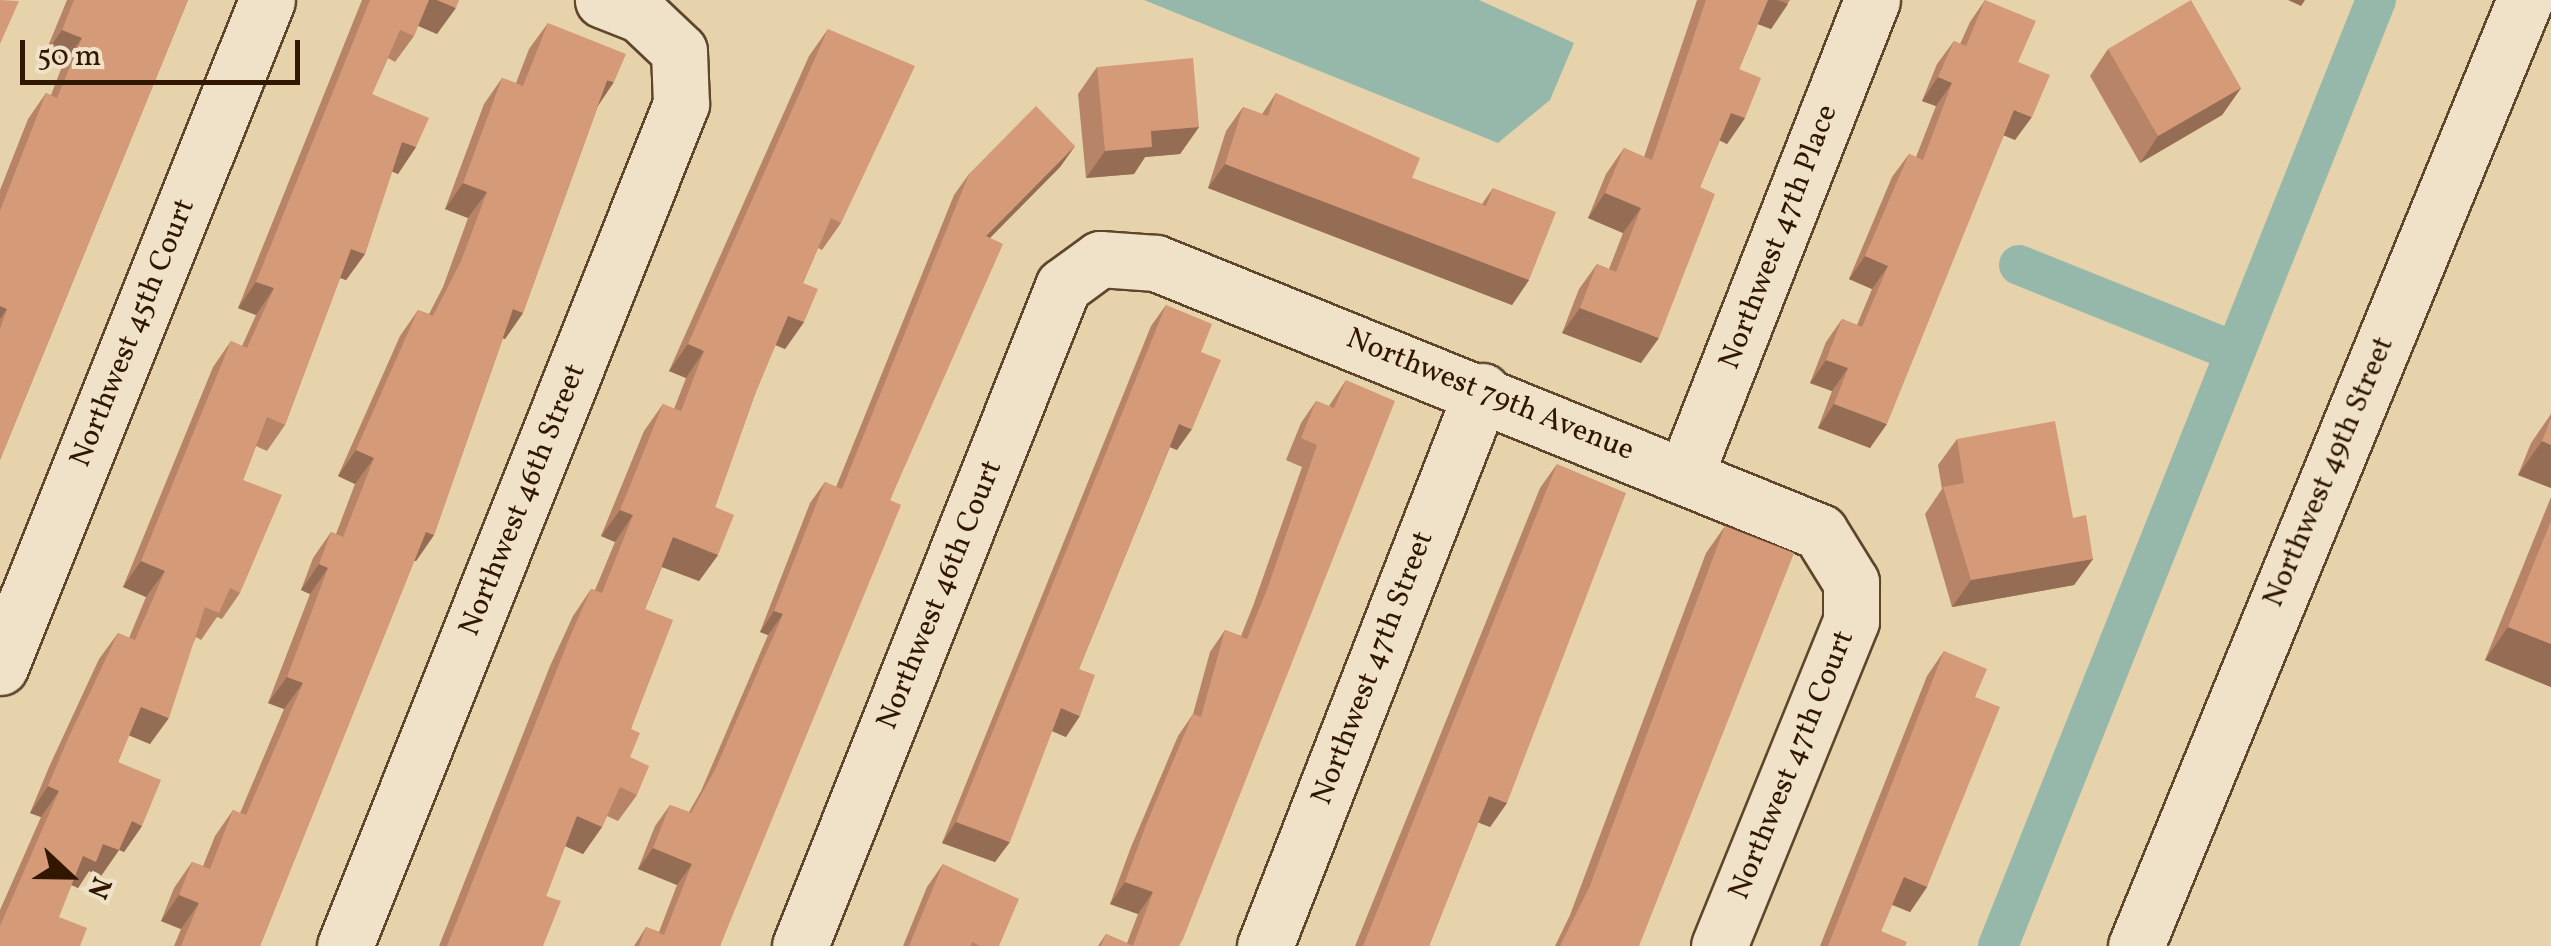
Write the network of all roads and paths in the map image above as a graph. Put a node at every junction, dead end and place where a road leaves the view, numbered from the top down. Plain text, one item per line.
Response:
1 (267, 0) edge
2 (603, 0) edge
3 (1872, 0) edge
4 (2524, 0) edge
5 (1100, 259) joint
6 (1482, 390) junction
7 (1686, 473) junction
8 (1851, 582) joint
9 (0, 667) edge
10 (345, 946) edge
11 (800, 946) edge
12 (1265, 946) edge
13 (1720, 946) edge
14 (2136, 946) edge

1 - 9 street, Northwest 45th Court
2 - 10 street, Northwest 46th Street
3 - 7 street, Northwest 47th Place
4 - 14 street, Northwest 49th Street
5 - 6 street, Northwest 79th Avenue
5 - 11 street, Northwest 46th Court
6 - 7 street, Northwest 79th Avenue
6 - 12 street, Northwest 47th Street
7 - 8 street, Northwest 79th Avenue
8 - 13 street, Northwest 47th Court

